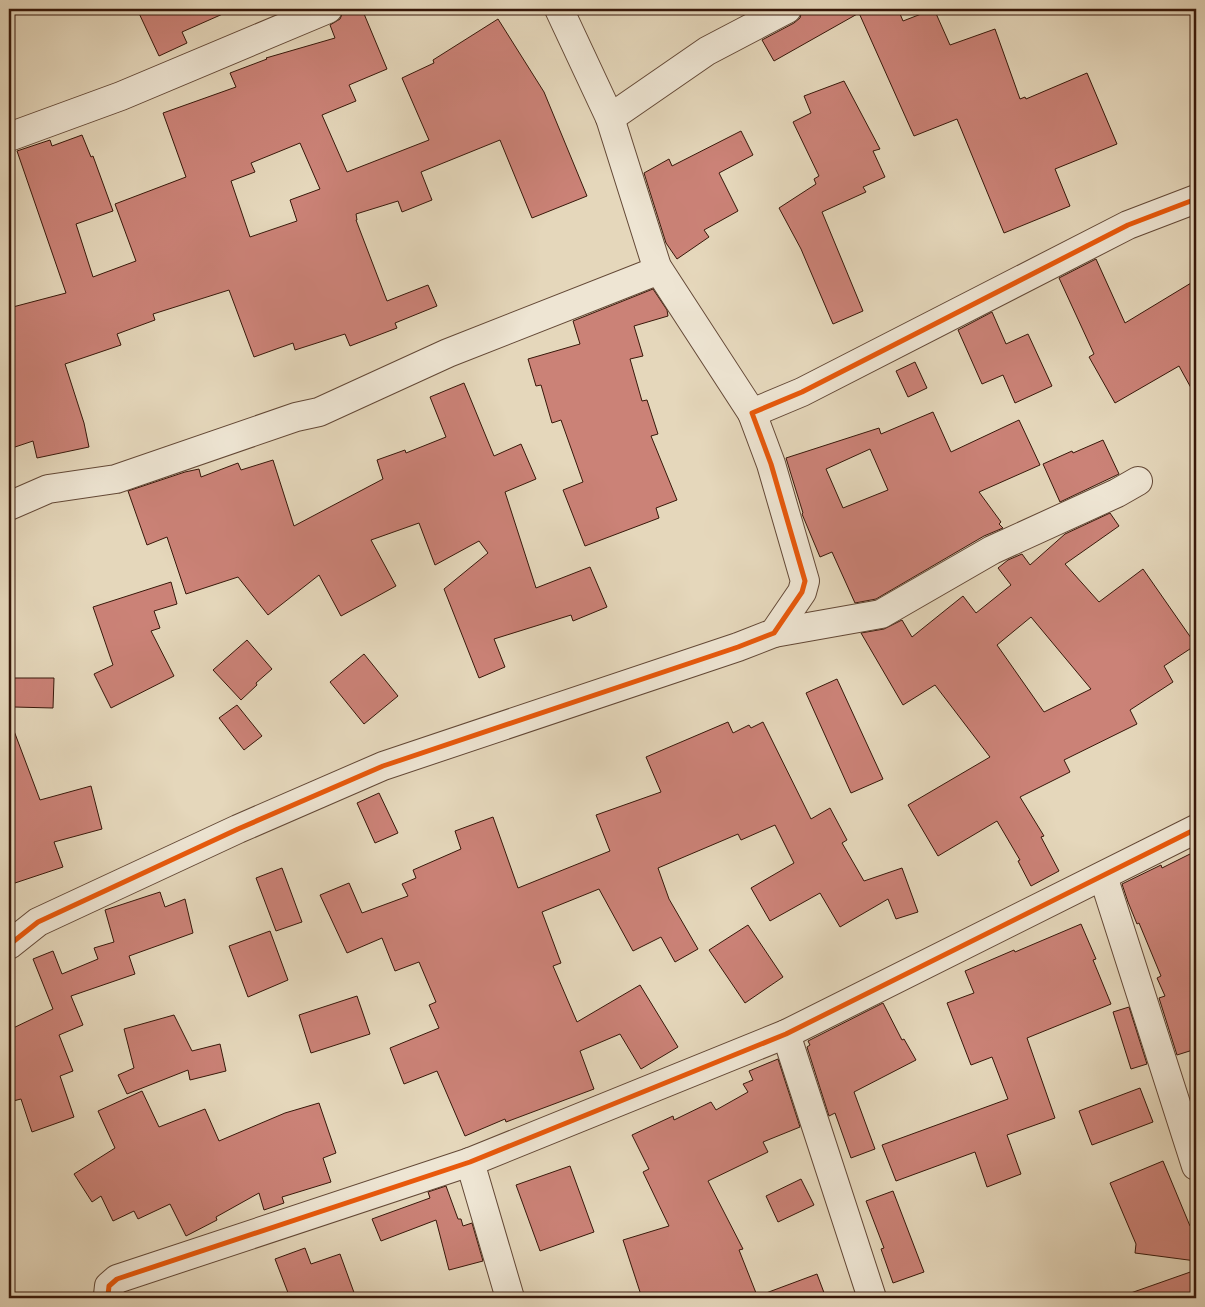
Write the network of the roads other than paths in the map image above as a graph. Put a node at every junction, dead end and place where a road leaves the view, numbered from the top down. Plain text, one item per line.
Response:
1 (328, 9) edge
2 (559, 9) edge
3 (787, 9) edge
4 (610, 118) junction
5 (9, 137) edge
6 (1196, 199) edge
7 (657, 267) junction
8 (752, 413) junction
9 (1138, 481) dead end
10 (9, 506) edge
11 (774, 633) junction
12 (1196, 829) edge
13 (1103, 876) junction
14 (9, 945) edge
15 (786, 1034) junction
16 (470, 1162) junction
17 (1196, 1166) edge
18 (109, 1298) edge
19 (510, 1298) edge
20 (872, 1298) edge

1 - 5 street
2 - 4 street
3 - 4 street
4 - 7 street
6 - 8 street
7 - 8 street
7 - 10 street
8 - 11 street
9 - 11 street
11 - 14 street
12 - 13 street
13 - 15 street
13 - 17 street
15 - 16 street
15 - 20 street
16 - 18 street
16 - 19 street

